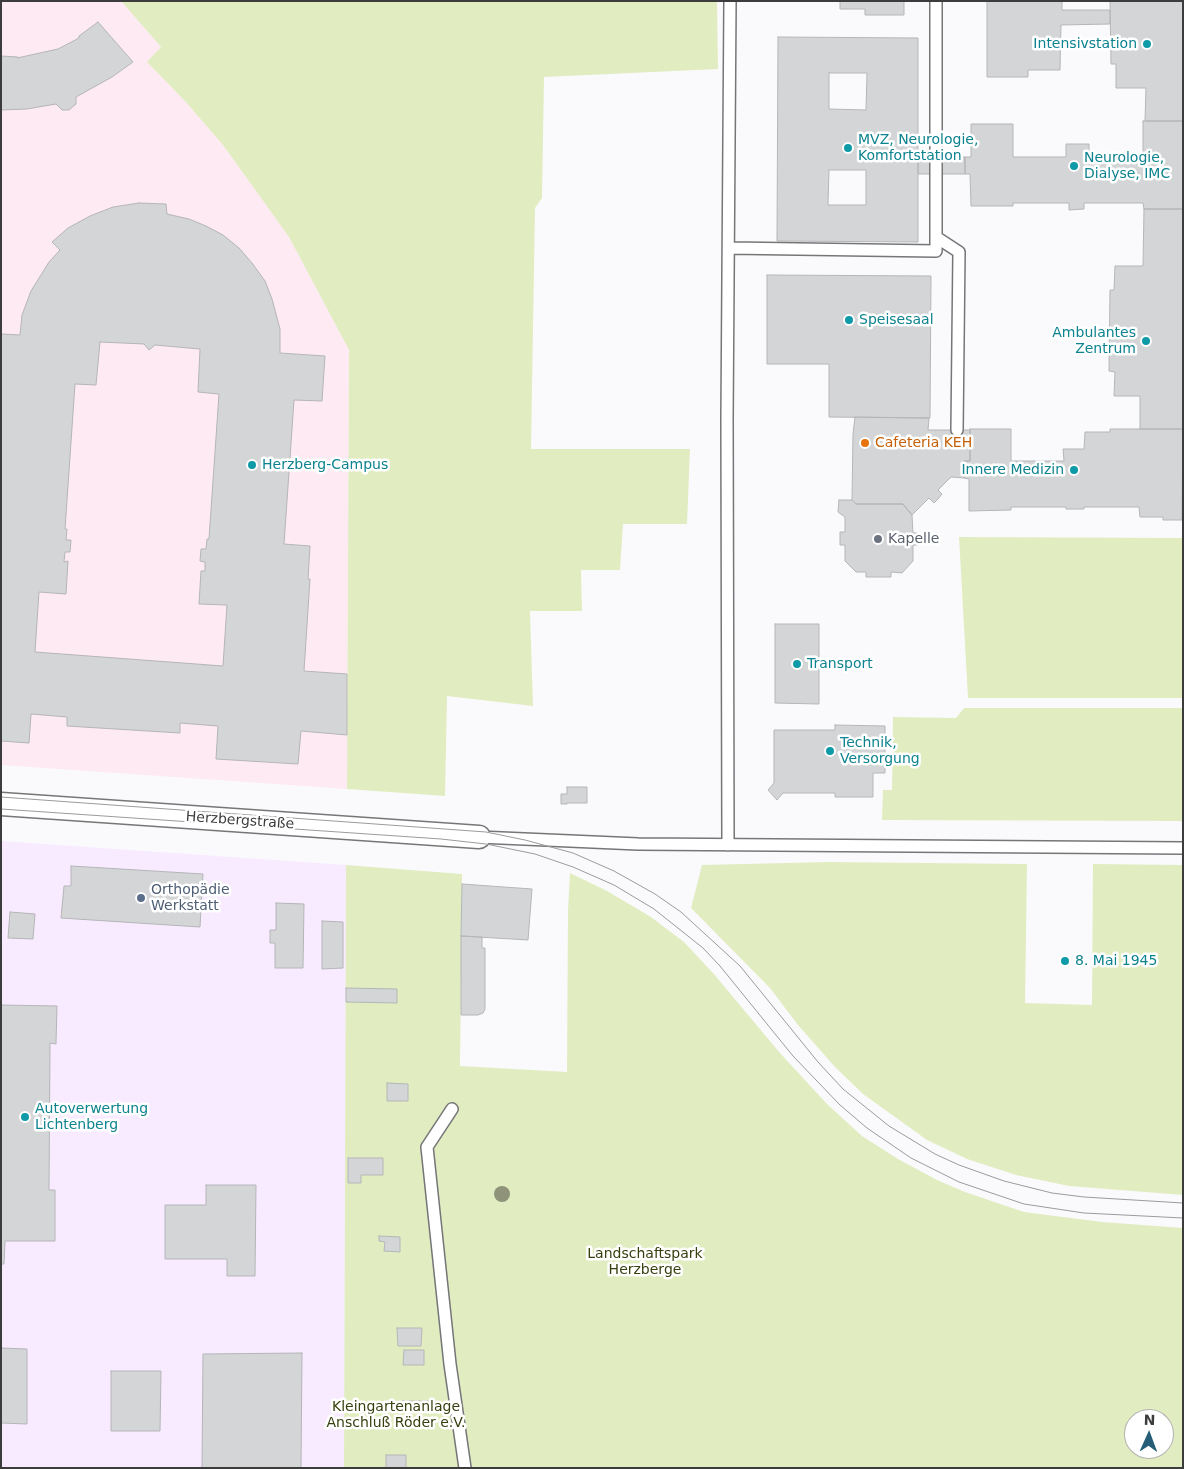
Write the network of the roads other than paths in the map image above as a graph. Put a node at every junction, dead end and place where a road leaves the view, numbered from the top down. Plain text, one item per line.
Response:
1 (730, 1) edge
2 (936, 1) edge
3 (936, 237) junction
4 (729, 248) junction
5 (957, 430) dead end
6 (1, 804) edge
7 (479, 837) joint
8 (728, 845) junction
9 (1183, 848) edge
10 (452, 1109) dead end
11 (465, 1468) edge

1 - 4 lane
2 - 3 lane
3 - 4 lane
3 - 5 lane
4 - 8 lane
6 - 7 street, Herzbergstraße
7 - 8 lane
8 - 9 lane
10 - 11 lane

